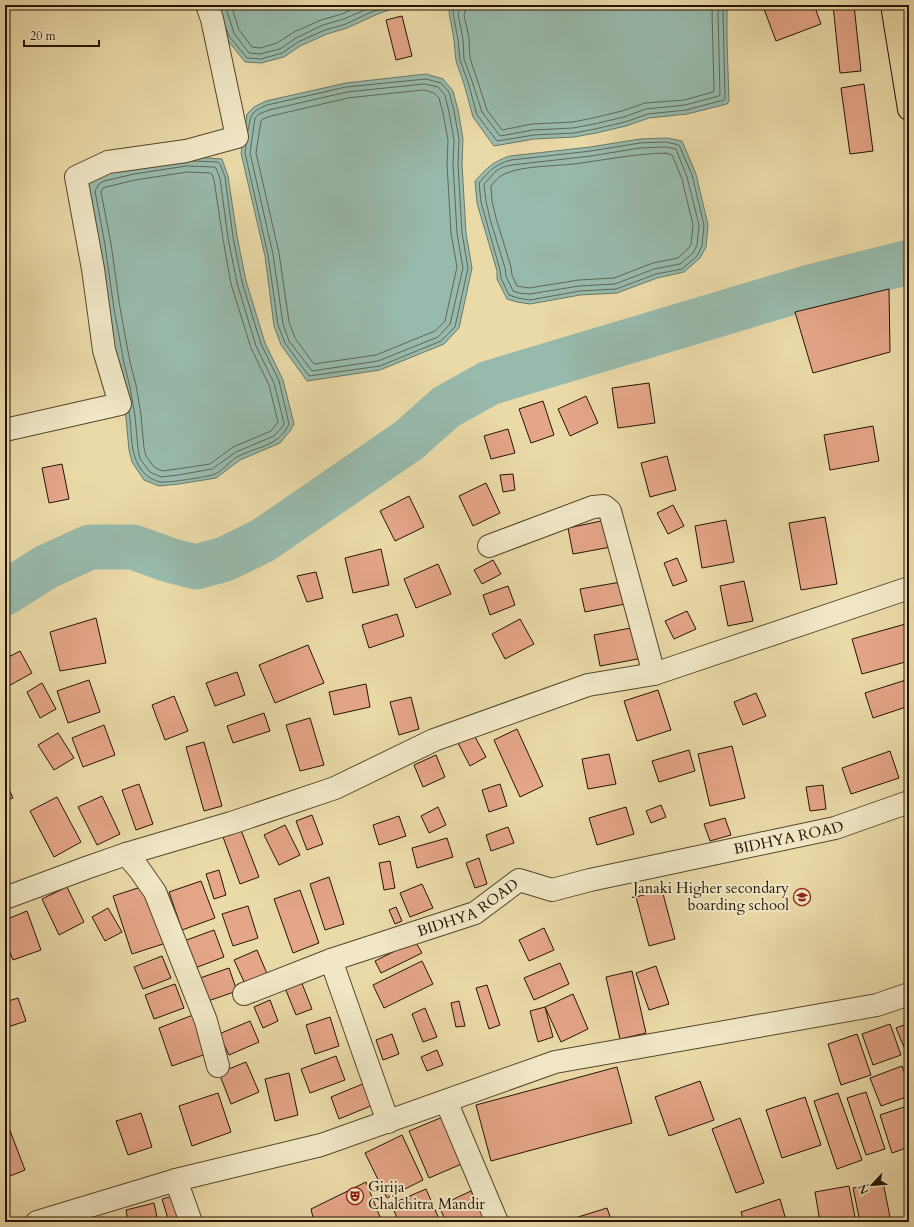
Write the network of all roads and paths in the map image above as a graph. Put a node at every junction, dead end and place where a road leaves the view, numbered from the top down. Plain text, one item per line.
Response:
1 (207, 5) edge
2 (894, 5) edge
3 (909, 109) edge
4 (5, 430) edge
5 (489, 546) dead end
6 (909, 588) edge
7 (654, 674) junction
8 (909, 802) edge
9 (126, 854) junction
10 (5, 898) edge
11 (331, 960) junction
12 (244, 994) dead end
13 (909, 994) edge
14 (218, 1066) dead end
15 (446, 1101) junction
16 (388, 1122) junction
17 (176, 1180) junction
18 (37, 1222) edge
19 (191, 1222) edge
20 (497, 1222) edge

1 - 4 street
2 - 3 main road
5 - 7 street
6 - 7 street
7 - 9 street
8 - 11 street, BIDHYA ROAD
9 - 10 street
9 - 14 street
11 - 12 street
11 - 16 street
13 - 15 street
15 - 16 street
15 - 20 street
16 - 17 street
17 - 18 street
17 - 19 street

